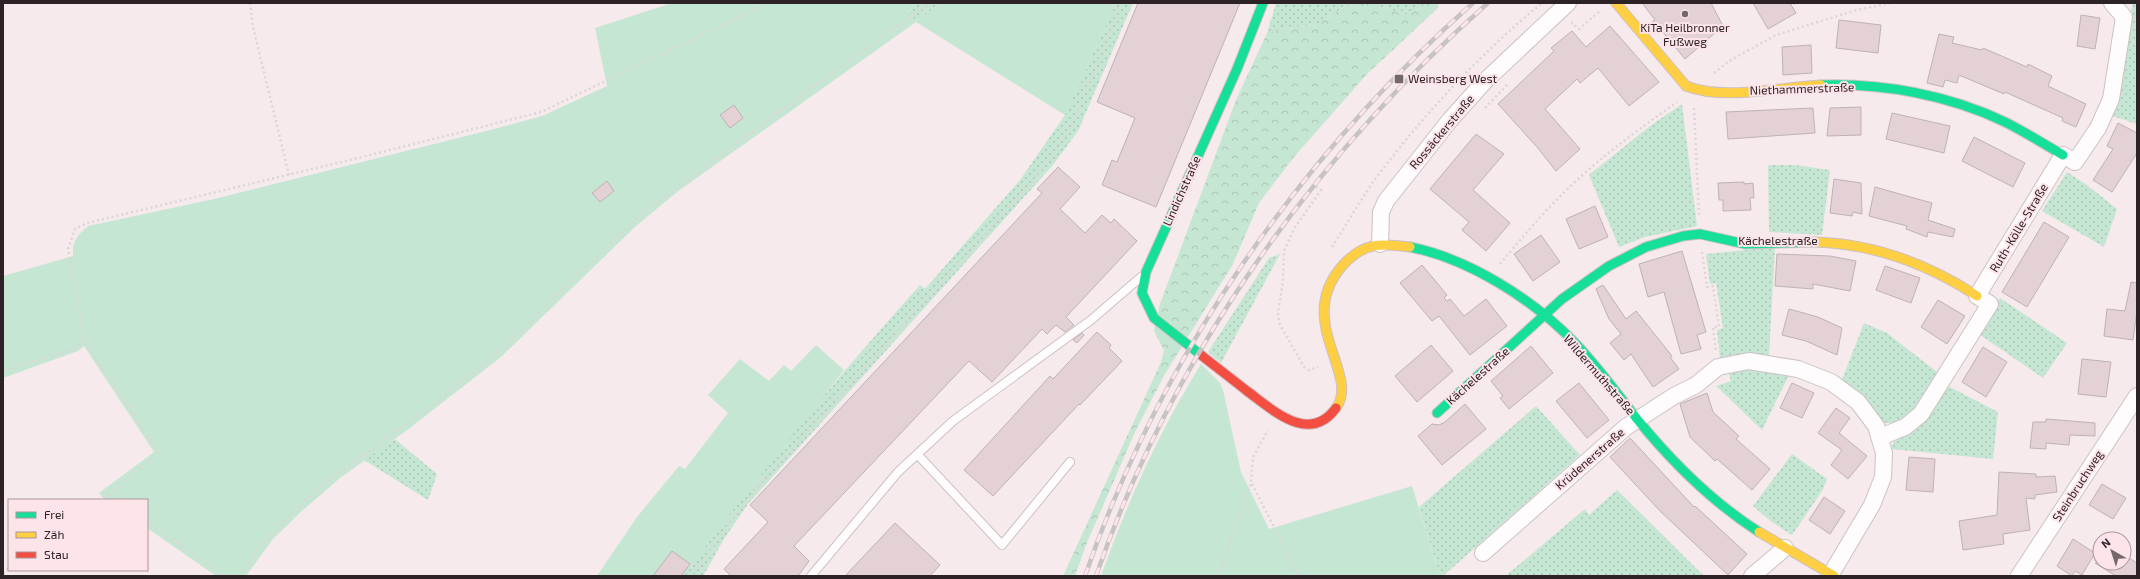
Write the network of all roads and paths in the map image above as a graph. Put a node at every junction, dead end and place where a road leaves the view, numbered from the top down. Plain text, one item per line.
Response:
1 (250, 3) edge
2 (768, 3) edge
3 (930, 3) edge
4 (1121, 3) edge
5 (1263, 3) edge
6 (1568, 3) edge
7 (1616, 3) edge
8 (1891, 3) edge
9 (2112, 3) edge
10 (1604, 7) dead end
11 (1567, 28) dead end
12 (1512, 80) dead end
13 (1693, 89) junction
14 (1480, 112) dead end
15 (2063, 155) junction
16 (289, 175) junction
17 (1316, 187) dead end
18 (1380, 244) junction
19 (1146, 272) junction
20 (1489, 277) junction
21 (1977, 296) junction
22 (1545, 316) junction
23 (84, 339) junction
24 (1207, 359) joint
25 (1316, 368) dead end
26 (3, 371) edge
27 (2137, 396) edge
28 (1437, 413) dead end
29 (1277, 414) junction
30 (1638, 419) junction
31 (1880, 437) junction
32 (918, 455) junction
33 (1070, 462) dead end
34 (1251, 483) junction
35 (105, 495) junction
36 (99, 499) edge
37 (113, 499) edge
38 (148, 523) edge
39 (1785, 548) junction
40 (1483, 553) dead end
41 (1833, 575) edge
42 (224, 576) edge
43 (240, 576) edge
44 (693, 576) edge
45 (811, 576) edge
46 (1218, 576) edge
47 (1300, 576) edge
48 (1752, 576) edge
49 (2019, 576) edge

1 - 16 path
2 - 16 path
3 - 43 path
4 - 44 path
5 - 19 street, Lindichstraße
6 - 18 street, Rossäckerstraße
7 - 13 street, Niethammerstraße
8 - 13 path
9 - 15 street
10 - 11 path
12 - 14 path
13 - 15 street, Niethammerstraße
13 - 20 path
15 - 21 street, Ruth-Kölle-Straße
16 - 23 path
17 - 25 path
18 - 20 street, Wildermuthstraße
18 - 29 street, Wildermuthstraße
19 - 24 street, Lindichstraße
19 - 32 lane
20 - 22 street, Wildermuthstraße
21 - 22 street, Kächelestraße
21 - 31 street
22 - 28 street, Kächelestraße
22 - 30 street, Wildermuthstraße
23 - 26 path
23 - 35 path
24 - 29 street, Wildermuthstraße
27 - 49 street, Steinbruchweg
29 - 34 path
30 - 31 street, Krüdenerstraße
30 - 39 street, Wildermuthstraße
30 - 40 street, Krüdenerstraße
31 - 41 street, Krüdenerstraße
32 - 33 lane
32 - 45 lane
34 - 46 path
34 - 47 path
35 - 36 path
35 - 37 path
38 - 42 path
39 - 41 street, Wildermuthstraße
39 - 48 street

